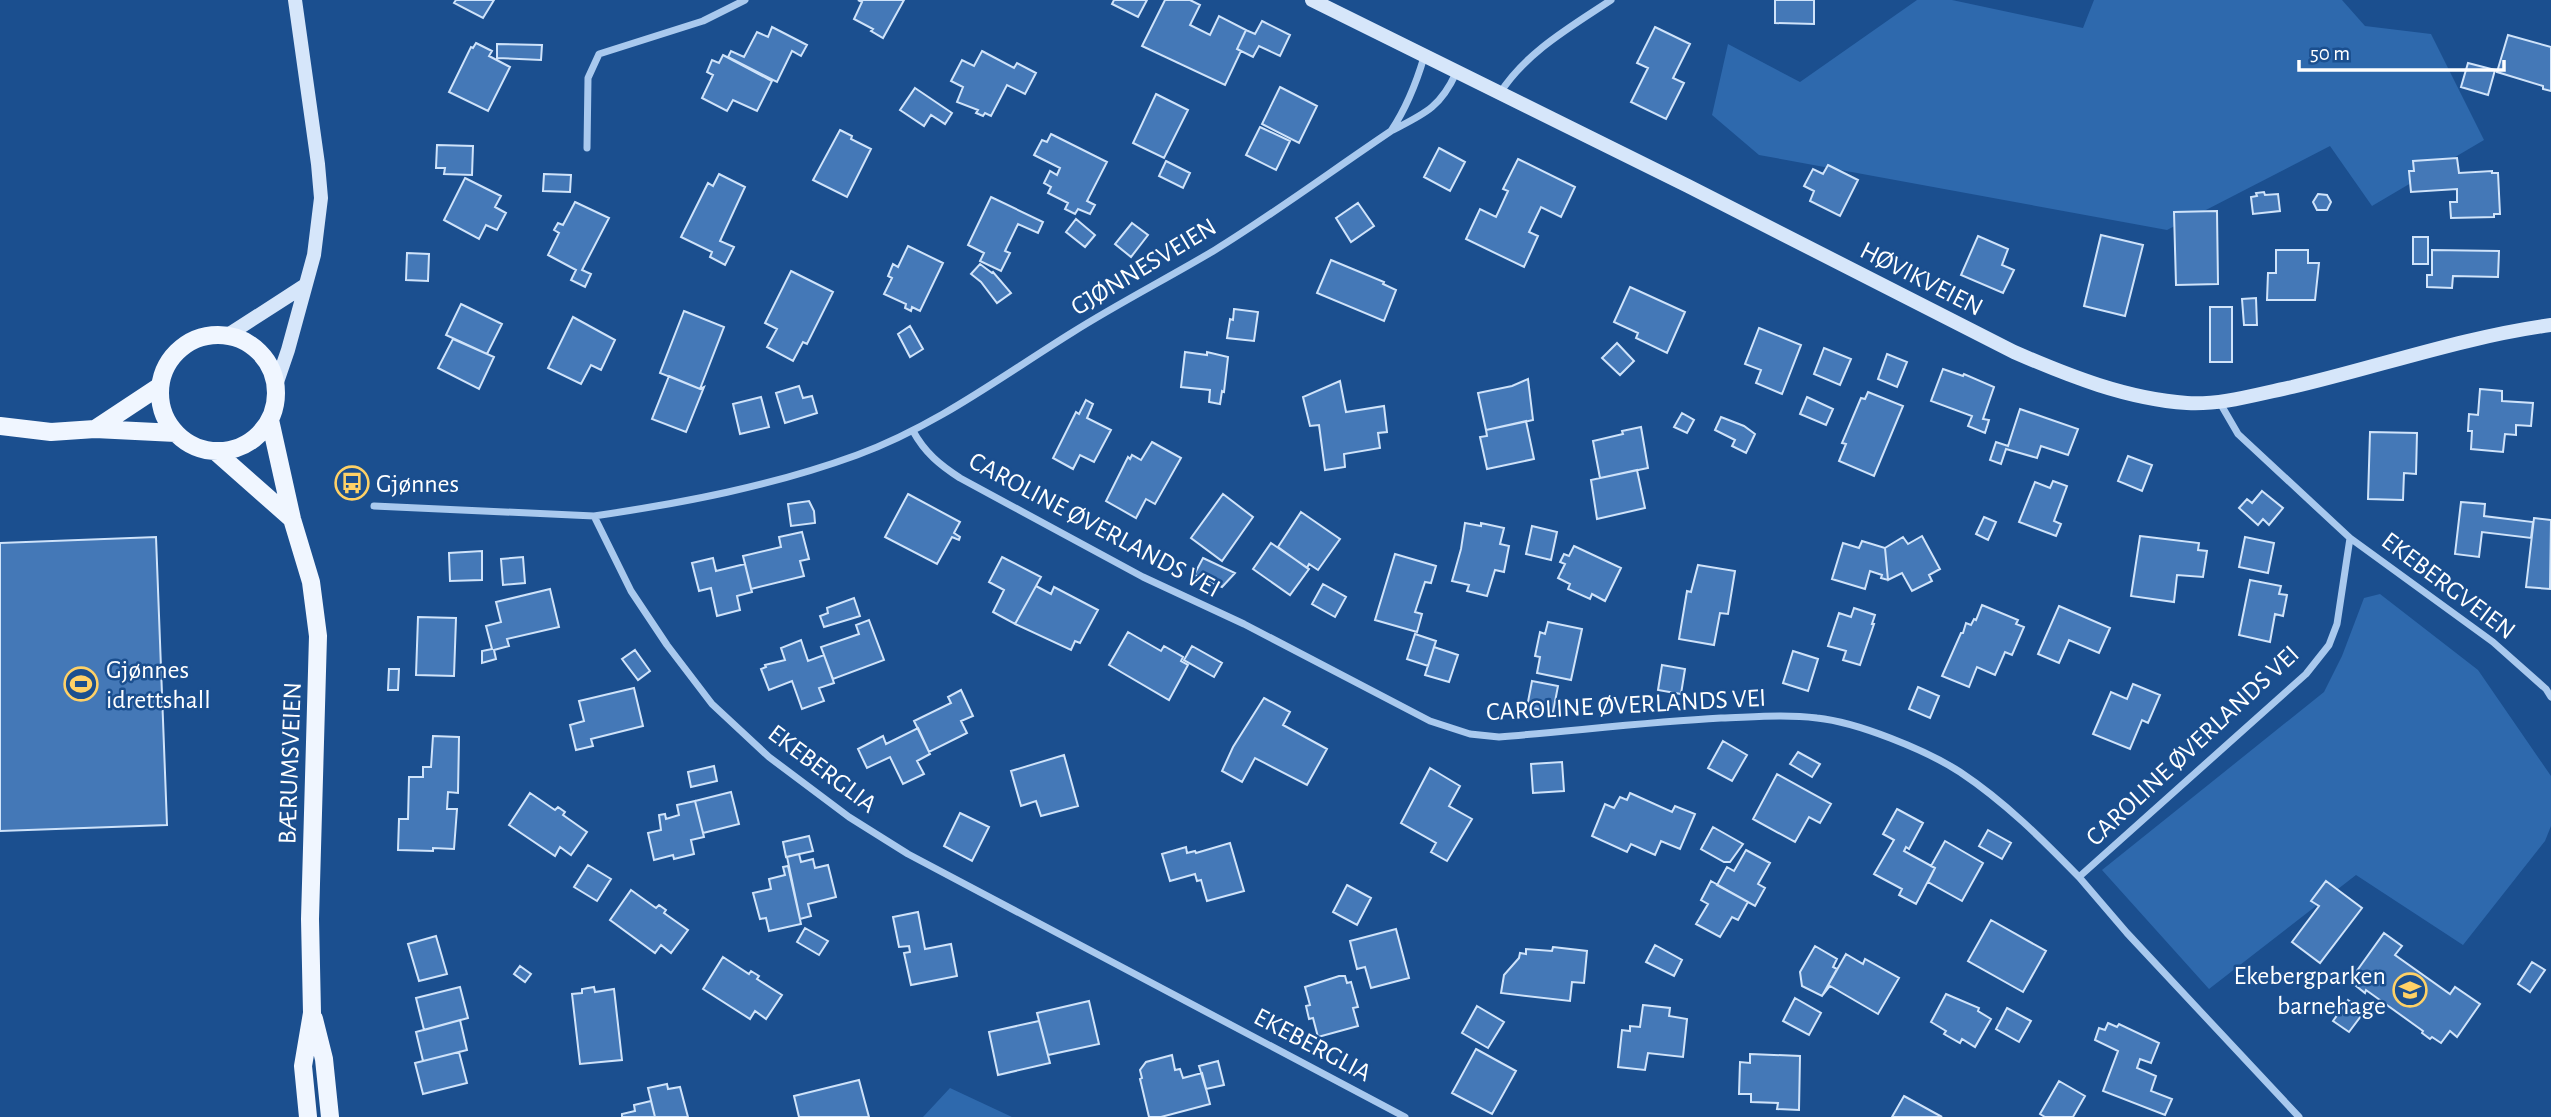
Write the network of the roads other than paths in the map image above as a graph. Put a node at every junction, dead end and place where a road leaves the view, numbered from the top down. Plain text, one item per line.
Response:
1 (295, 0) edge
2 (744, 0) edge
3 (1312, 0) edge
4 (1611, 0) edge
5 (1424, 57) junction
6 (1457, 73) junction
7 (1499, 93) junction
8 (1391, 131) junction
9 (587, 148) dead end
10 (304, 286) junction
11 (2551, 325) edge
12 (228, 335) junction
13 (276, 385) junction
14 (160, 386) junction
15 (2220, 403) junction
16 (270, 420) junction
17 (0, 426) edge
18 (95, 429) junction
19 (913, 431) junction
20 (176, 433) junction
21 (215, 451) junction
22 (374, 506) dead end
23 (594, 516) junction
24 (292, 519) junction
25 (2350, 538) junction
26 (2549, 689) edge
27 (2551, 697) edge
28 (2079, 877) junction
29 (312, 1013) junction
30 (307, 1117) edge
31 (330, 1117) edge
32 (1405, 1117) edge
33 (2299, 1117) edge

1 - 10 main road
2 - 9 street
3 - 5 main road, HØVIKVEIEN
4 - 7 street
5 - 6 main road, HØVIKVEIEN
5 - 8 street, GJØNNESVEIEN
6 - 7 main road, HØVIKVEIEN
6 - 8 street, GJØNNESVEIEN
7 - 15 main road, HØVIKVEIEN
8 - 19 street, GJØNNESVEIEN
10 - 12 main road
10 - 13 main road
11 - 15 main road, HØVIKVEIEN
12 - 13 main road
12 - 14 main road
13 - 16 main road
14 - 18 main road
14 - 20 main road
15 - 25 street
16 - 21 main road
16 - 24 main road, BÆRUMSVEIEN
17 - 18 main road
18 - 20 main road
19 - 23 street
19 - 28 street, CAROLINE ØVERLANDS VEI
20 - 21 main road
21 - 24 main road
22 - 23 street
23 - 32 street, EKEBERGLIA
24 - 29 main road, BÆRUMSVEIEN
25 - 26 street, EKEBERGVEIEN
25 - 28 street, CAROLINE ØVERLANDS VEI
26 - 27 street, EKEBERGVEIEN
28 - 33 street, CAROLINE ØVERLANDS VEI
29 - 30 main road, BÆRUMSVEIEN
29 - 31 main road, BÆRUMSVEIEN

